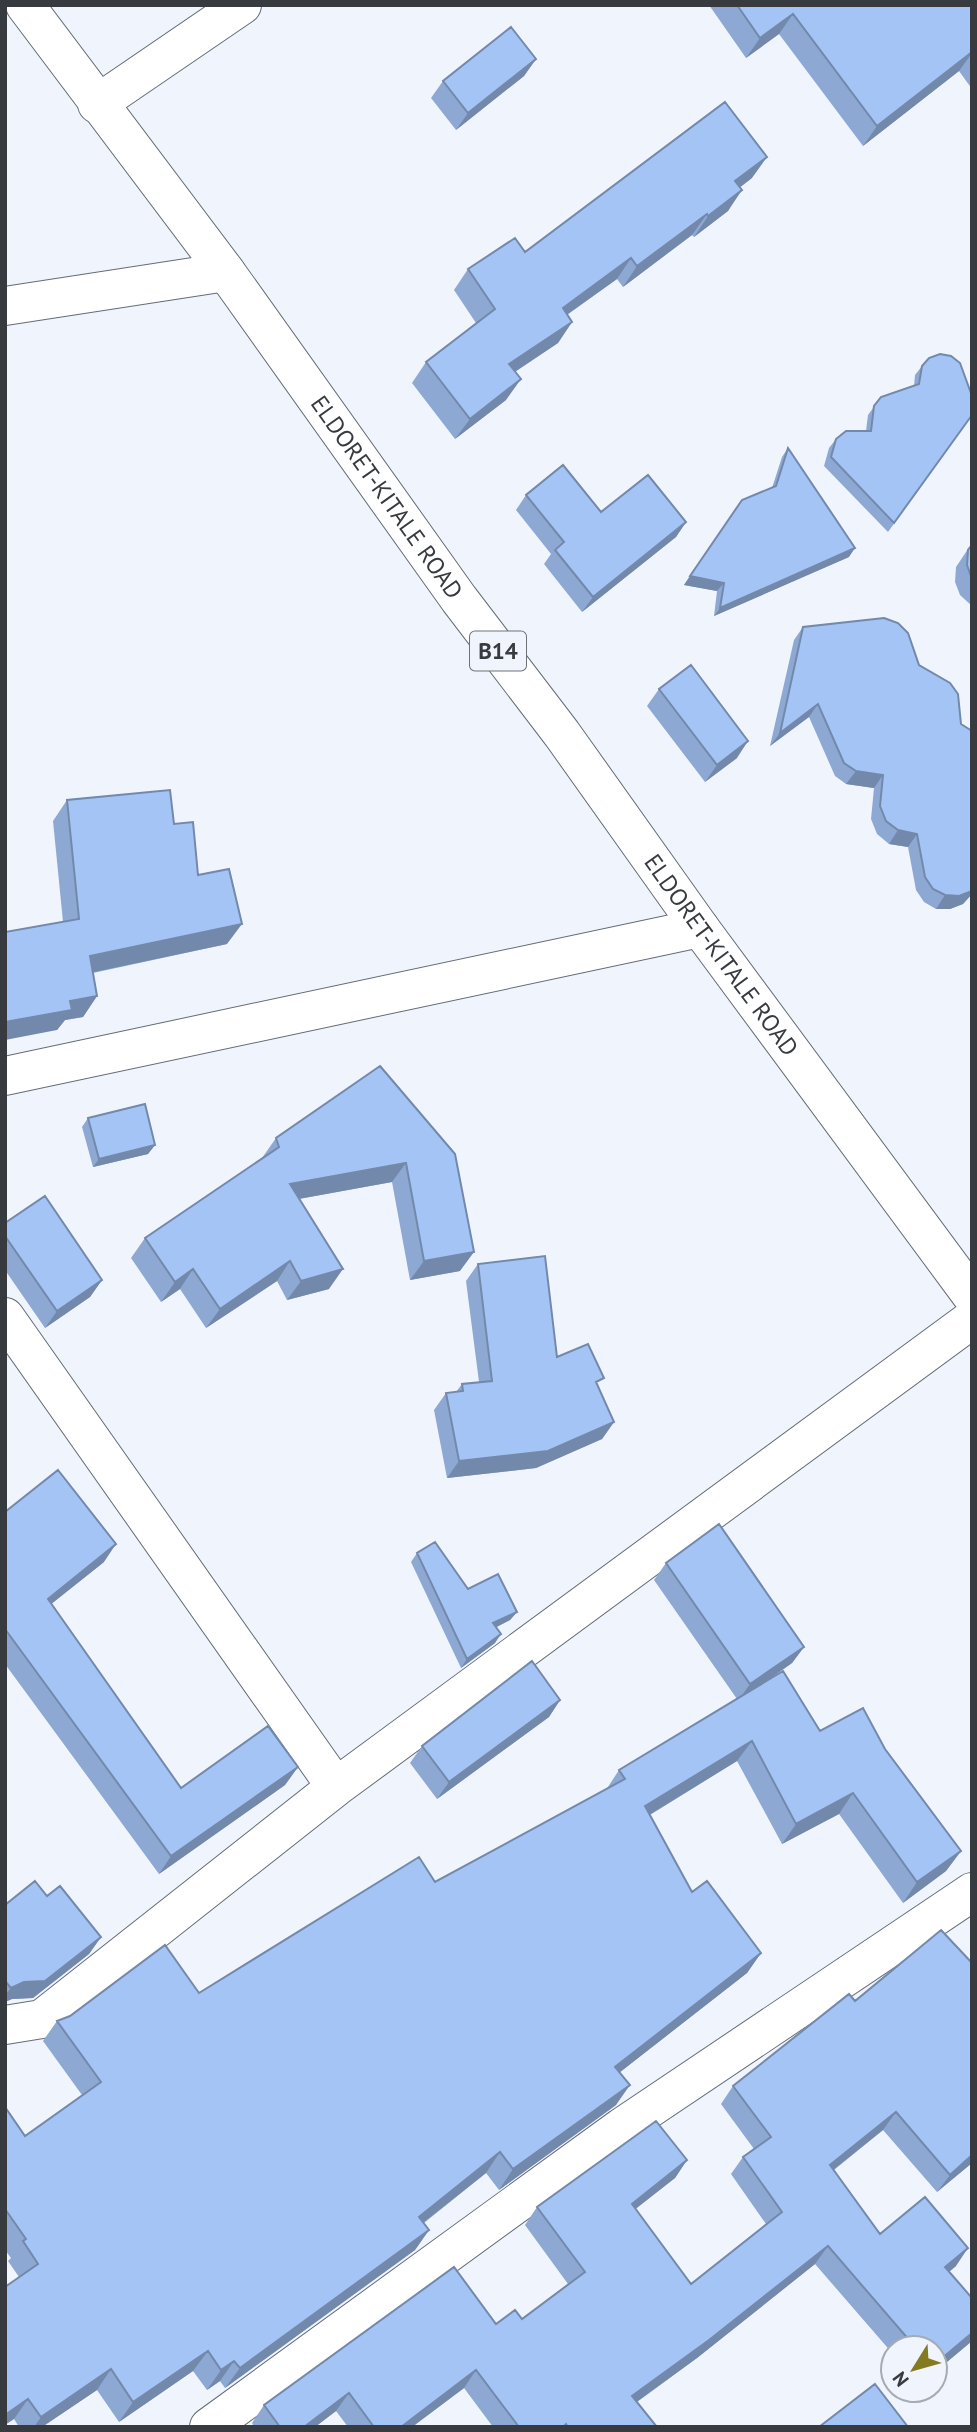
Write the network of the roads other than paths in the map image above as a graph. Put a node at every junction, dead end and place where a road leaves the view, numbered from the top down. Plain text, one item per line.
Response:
1 (24, 5) edge
2 (242, 5) edge
3 (97, 104) junction
4 (226, 272) junction
5 (5, 306) edge
6 (700, 928) junction
7 (5, 1076) edge
8 (972, 1296) edge
9 (5, 1317) edge
10 (972, 1319) edge
11 (336, 1787) junction
12 (972, 1892) edge
13 (5, 2025) edge
14 (209, 2427) edge

1 - 3 main road, ELDORET-KITALE ROAD / B14
2 - 3 main road
3 - 4 main road, ELDORET-KITALE ROAD / B14
4 - 5 main road
4 - 6 main road, ELDORET-KITALE ROAD / B14
6 - 7 main road
6 - 8 main road, ELDORET-KITALE ROAD / B14
9 - 11 main road
10 - 11 main road
11 - 13 main road
12 - 14 main road

